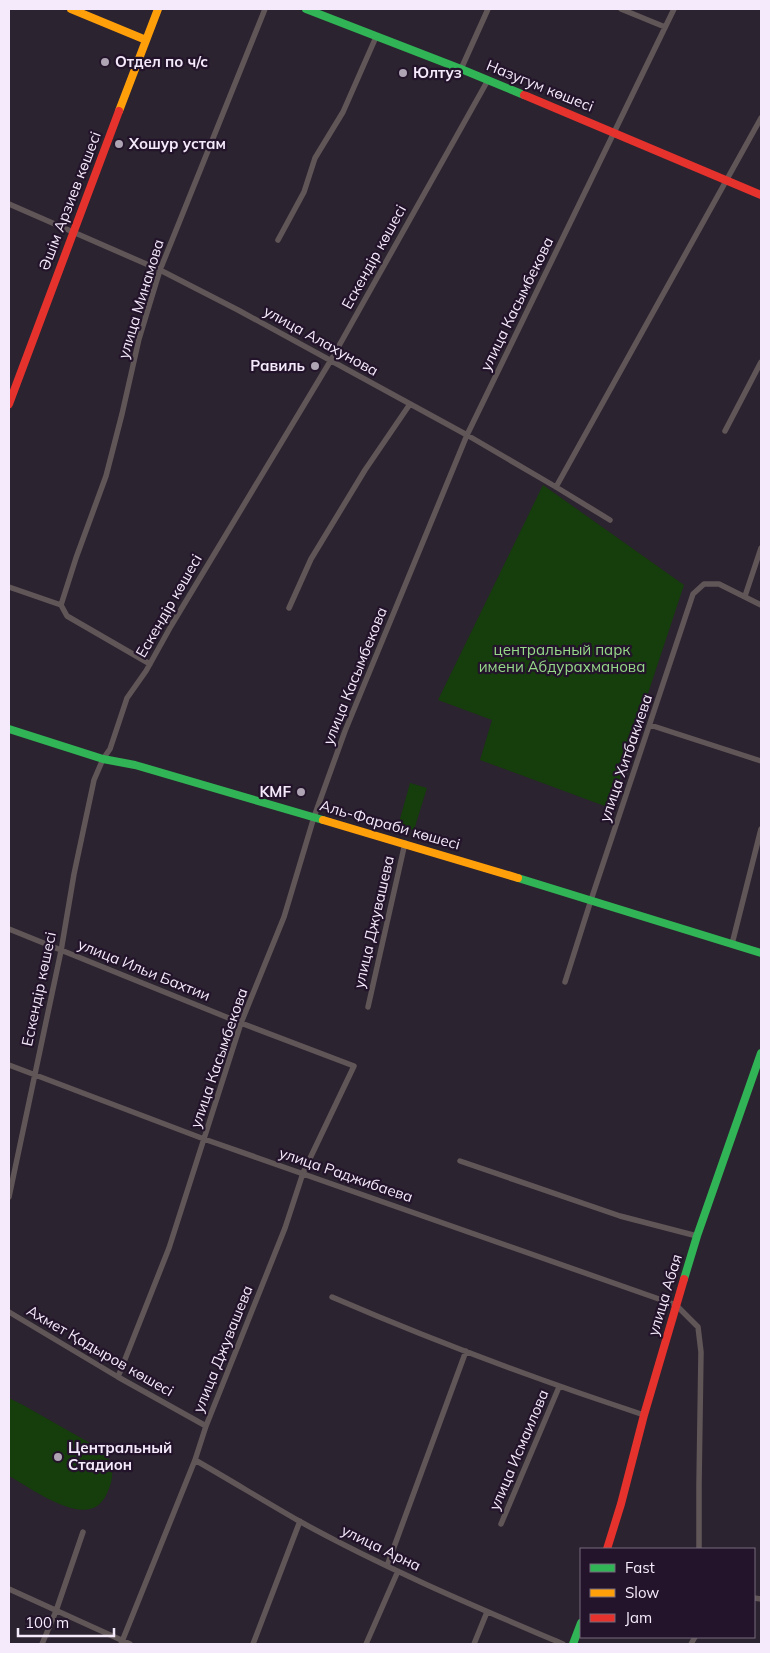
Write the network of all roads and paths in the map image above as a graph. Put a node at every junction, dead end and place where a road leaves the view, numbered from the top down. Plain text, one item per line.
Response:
1 (72, 9) edge
2 (158, 9) edge
3 (266, 9) edge
4 (306, 9) edge
5 (488, 9) edge
6 (621, 9) edge
7 (674, 9) edge
8 (665, 27) junction
9 (376, 37) junction
10 (146, 40) junction
11 (461, 69) junction
12 (488, 80) junction
13 (761, 118) edge
14 (615, 132) junction
15 (727, 180) junction
16 (761, 195) edge
17 (9, 204) edge
18 (73, 232) junction
19 (278, 240) dead end
20 (160, 270) junction
21 (331, 360) junction
22 (761, 362) edge
23 (9, 404) edge
24 (410, 404) junction
25 (725, 431) dead end
26 (467, 435) junction
27 (556, 487) junction
28 (610, 520) dead end
29 (761, 548) edge
30 (9, 587) edge
31 (745, 596) junction
32 (61, 604) junction
33 (761, 605) edge
34 (289, 608) dead end
35 (150, 664) junction
36 (650, 725) junction
37 (9, 729) edge
38 (103, 759) junction
39 (761, 761) edge
40 (314, 817) junction
41 (761, 829) edge
42 (404, 843) junction
43 (591, 900) junction
44 (9, 929) edge
45 (732, 944) junction
46 (61, 951) junction
47 (761, 953) edge
48 (565, 982) dead end
49 (368, 1007) dead end
50 (241, 1023) junction
51 (761, 1053) edge
52 (9, 1066) edge
53 (354, 1066) joint
54 (34, 1075) junction
55 (204, 1139) junction
56 (460, 1161) dead end
57 (303, 1173) junction
58 (9, 1197) edge
59 (697, 1236) junction
60 (332, 1296) dead end
61 (676, 1305) junction
62 (9, 1312) edge
63 (466, 1351) junction
64 (118, 1377) junction
65 (559, 1387) junction
66 (644, 1416) junction
67 (206, 1426) junction
68 (195, 1460) junction
69 (300, 1521) junction
70 (502, 1524) dead end
71 (83, 1532) dead end
72 (607, 1548) edge
73 (700, 1548) edge
74 (387, 1566) junction
75 (398, 1571) junction
76 (9, 1589) edge
77 (56, 1611) junction
78 (487, 1612) junction
79 (580, 1626) edge
80 (121, 1642) edge
81 (42, 1644) edge
82 (130, 1644) edge
83 (253, 1644) edge
84 (366, 1644) edge
85 (474, 1644) edge
86 (563, 1644) edge
87 (573, 1644) edge

1 - 10 main road
2 - 10 main road, Әшім Арзиев көшесі
3 - 20 street, улица Минамова
4 - 9 main road, Назугум көшесі
5 - 11 street
6 - 8 street
7 - 8 street, улица Касымбекова
8 - 14 street, улица Касымбекова
9 - 11 main road, Назугум көшесі
9 - 19 street
10 - 18 main road, Әшім Арзиев көшесі
11 - 12 main road, Назугум көшесі
12 - 14 main road, Назугум көшесі
12 - 21 street, Ескендір көшесі
13 - 15 street
14 - 15 main road, Назугум көшесі
14 - 26 street, улица Касымбекова
15 - 16 main road, Назугум көшесі
15 - 27 street
17 - 18 street, улица Алахунова
18 - 20 street, улица Алахунова
18 - 23 main road, Әшім Арзиев көшесі
20 - 21 street, улица Алахунова
20 - 32 street, улица Минамова
21 - 24 street, улица Алахунова
21 - 35 street, Ескендір көшесі
22 - 25 street
24 - 26 street, улица Алахунова
24 - 34 street
26 - 27 street, улица Алахунова
26 - 40 street, улица Касымбекова
27 - 28 street, улица Алахунова
29 - 31 street
30 - 32 street
31 - 33 street
31 - 36 street, улица Хитбакиева
32 - 35 street
35 - 38 street, Ескендір көшесі
36 - 39 street
36 - 43 street, улица Хитбакиева
37 - 38 main road, Аль-Фараби көшесі
38 - 40 main road, Аль-Фараби көшесі
38 - 46 street, Ескендір көшесі
40 - 42 main road, Аль-Фараби көшесі
40 - 50 street, улица Касымбекова
41 - 45 street
42 - 43 main road, Аль-Фараби көшесі
42 - 49 street, улица Джувашева
43 - 45 main road, Аль-Фараби көшесі
43 - 48 street, улица Хитбакиева
44 - 46 street, улица Ильи Бахтии
45 - 47 main road, Аль-Фараби көшесі
46 - 50 street, улица Ильи Бахтии
46 - 54 street, Ескендір көшесі
50 - 53 street, улица Ильи Бахтии
50 - 55 street, улица Касымбекова
51 - 59 main road, улица Абая
52 - 54 street, улица Раджибаева
53 - 57 street, улица Джувашева
54 - 55 street, улица Раджибаева
54 - 58 street, Ескендір көшесі
55 - 57 street, улица Раджибаева
55 - 64 street, улица Касымбекова
56 - 59 street
57 - 61 street, улица Раджибаева
57 - 67 street, улица Джувашева
59 - 61 main road, улица Абая
60 - 63 street
61 - 66 main road, улица Абая
61 - 73 street
62 - 64 street, Ахмет Қадыров көшесі
63 - 65 street
63 - 74 street
64 - 67 street, Ахмет Қадыров көшесі
65 - 66 street
65 - 70 street, улица Исмаилова
66 - 72 main road, улица Абая
67 - 68 street, улица Джувашева
68 - 69 street, улица Арна
68 - 80 street, улица Джувашева
69 - 74 street, улица Арна
69 - 83 street
71 - 77 street
74 - 75 street, улица Арна
75 - 78 street, улица Арна
75 - 84 street
76 - 77 street
77 - 80 street
77 - 81 street
78 - 85 street
78 - 86 street, улица Арна
79 - 87 main road
80 - 82 street

